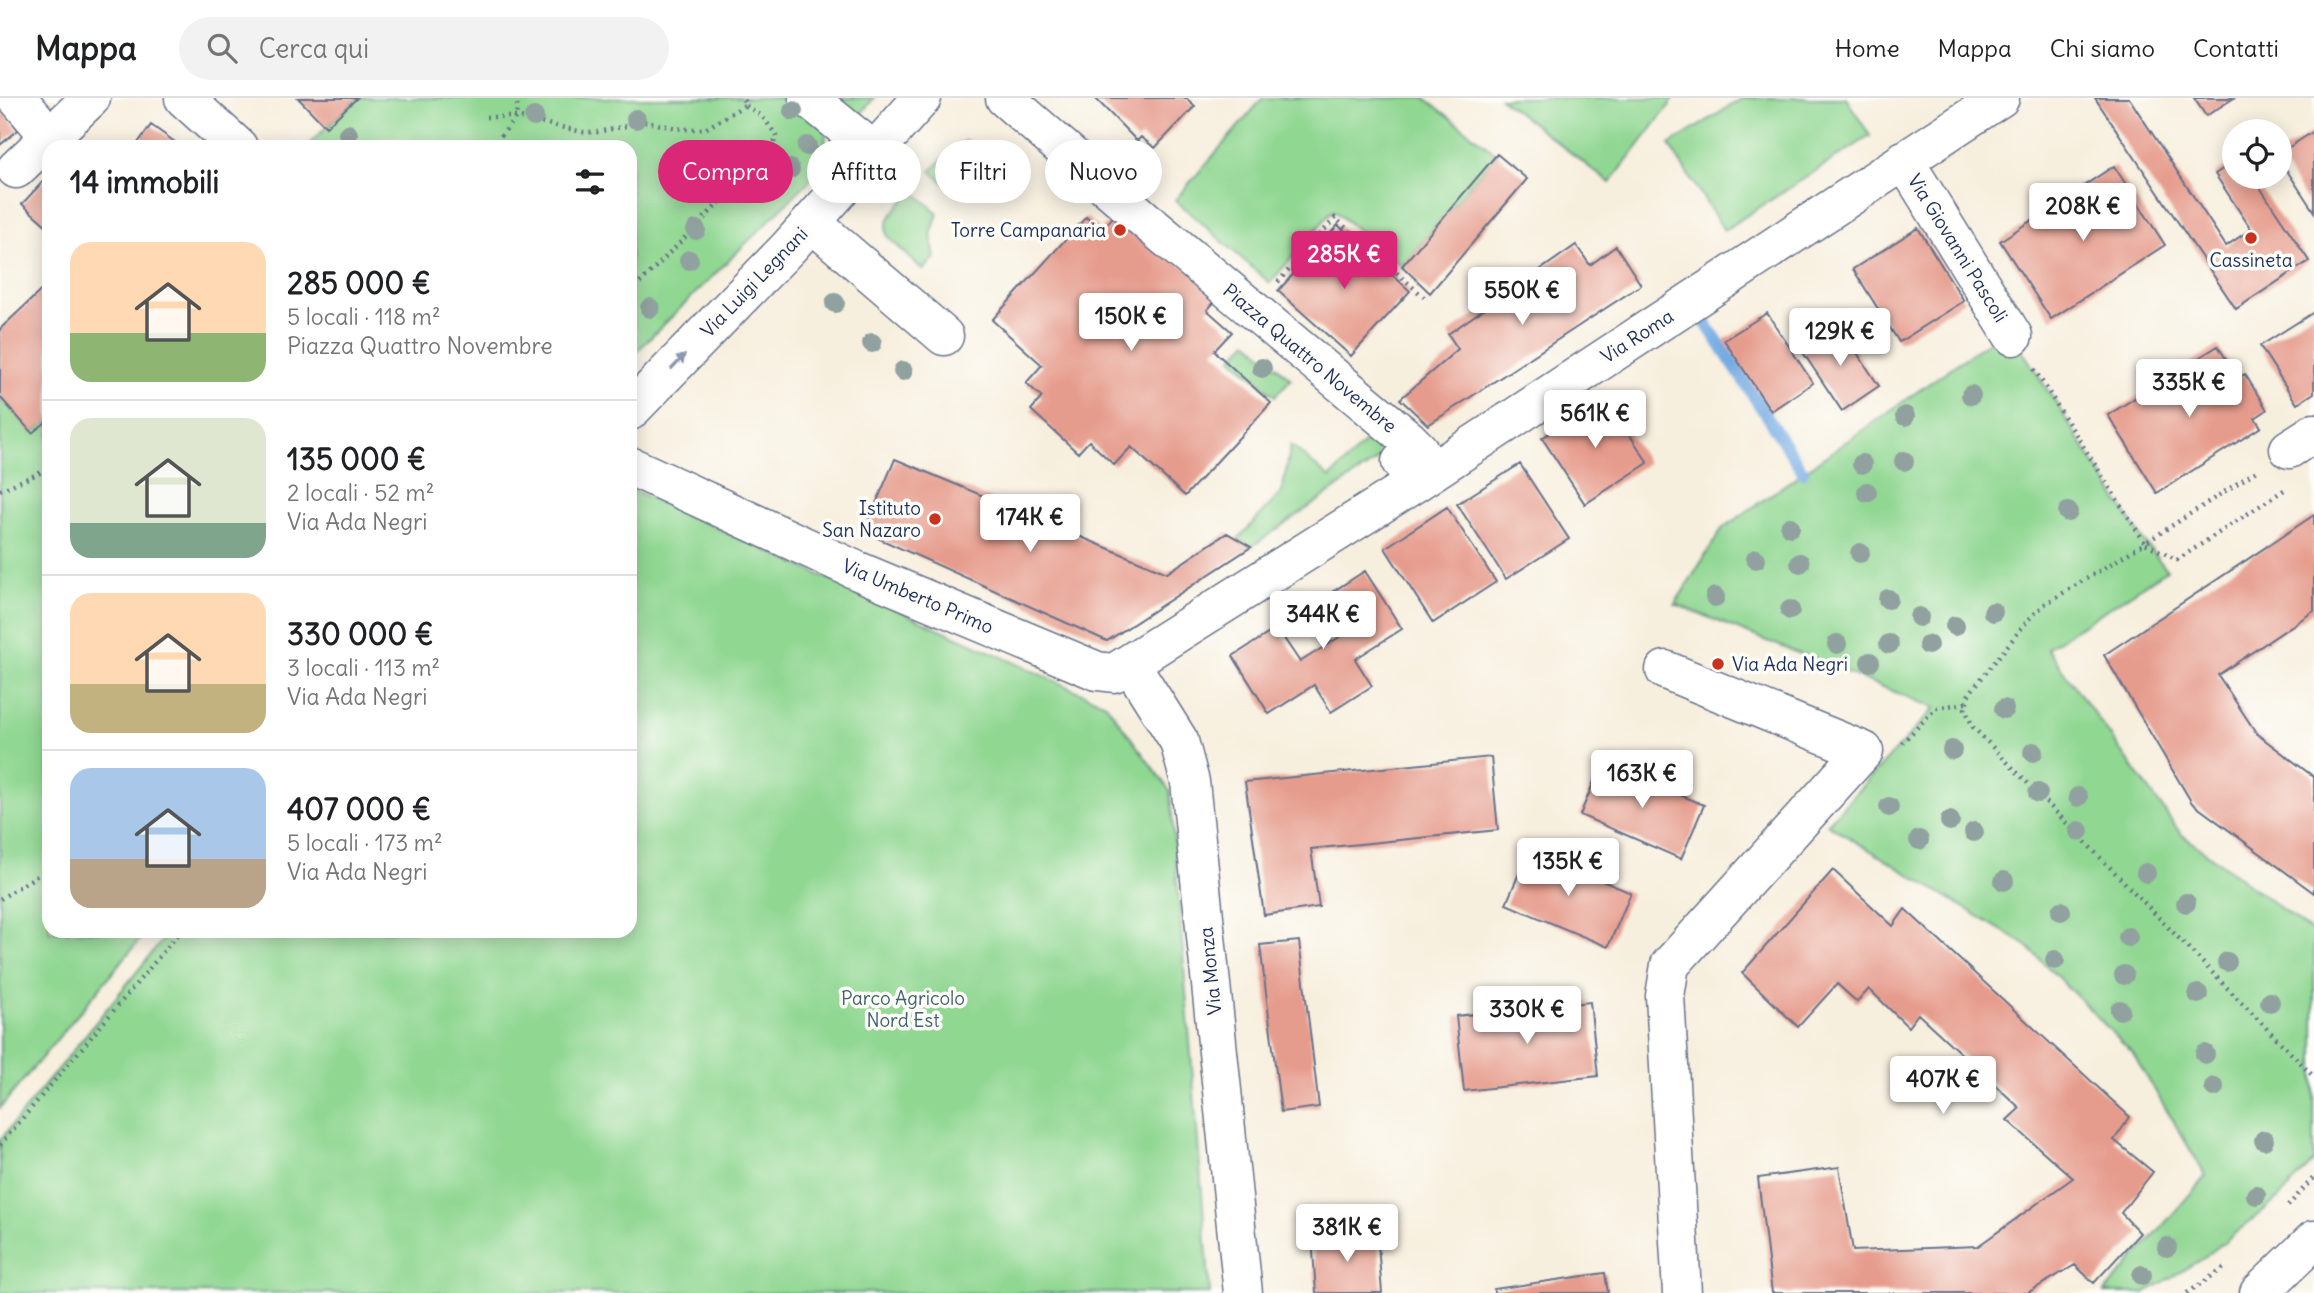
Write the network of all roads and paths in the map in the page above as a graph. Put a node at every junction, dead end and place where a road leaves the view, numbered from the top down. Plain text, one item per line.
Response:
1 (17, 98) edge
2 (91, 98) edge
3 (184, 98) edge
4 (518, 98) edge
5 (743, 98) edge
6 (808, 98) edge
7 (922, 98) edge
8 (1005, 98) edge
9 (2000, 98) edge
10 (745, 105) junction
11 (486, 117) dead end
12 (516, 117) junction
13 (52, 140) edge
14 (56, 140) edge
15 (230, 140) edge
16 (498, 140) edge
17 (860, 140) edge
18 (885, 140) edge
19 (42, 151) edge
20 (1904, 160) junction
21 (16, 169) dead end
22 (828, 203) edge
23 (811, 222) junction
24 (637, 286) edge
25 (1274, 287) dead end
26 (1425, 298) dead end
27 (2013, 335) joint
28 (944, 336) dead end
29 (637, 404) edge
30 (2302, 441) edge
31 (637, 469) edge
32 (42, 472) edge
33 (1415, 483) junction
34 (0, 489) edge
35 (2285, 489) dead end
36 (2145, 543) junction
37 (1130, 663) junction
38 (1665, 670) dead end
39 (42, 872) edge
40 (0, 899) edge
41 (175, 938) edge
42 (2314, 1077) edge
43 (0, 1145) edge
44 (2314, 1240) edge
45 (1243, 1293) edge
46 (1682, 1293) edge
47 (2259, 1293) edge

1 - 13 street
2 - 14 street
3 - 15 street
4 - 12 path
5 - 10 path
6 - 17 street
7 - 18 street, Via Luigi Legnani
8 - 33 street, Piazza Quattro Novembre
9 - 20 street, Via Roma
10 - 12 path
10 - 24 path
11 - 12 path
12 - 16 path
19 - 21 street
20 - 27 street, Via Giovanni Pascoli
20 - 33 street, Via Roma
22 - 23 street, Via Luigi Legnani
23 - 28 street
29 -> 23 street, Via Luigi Legnani
25 - 26 path
27 - 36 path
30 - 36 path
31 - 37 street, Via Umberto Primo
32 - 34 path
33 - 37 street, Via Roma
35 - 36 path
36 - 42 path
37 - 45 street, Via Monza
38 - 46 street
39 - 40 path
41 - 43 path
44 - 47 street

